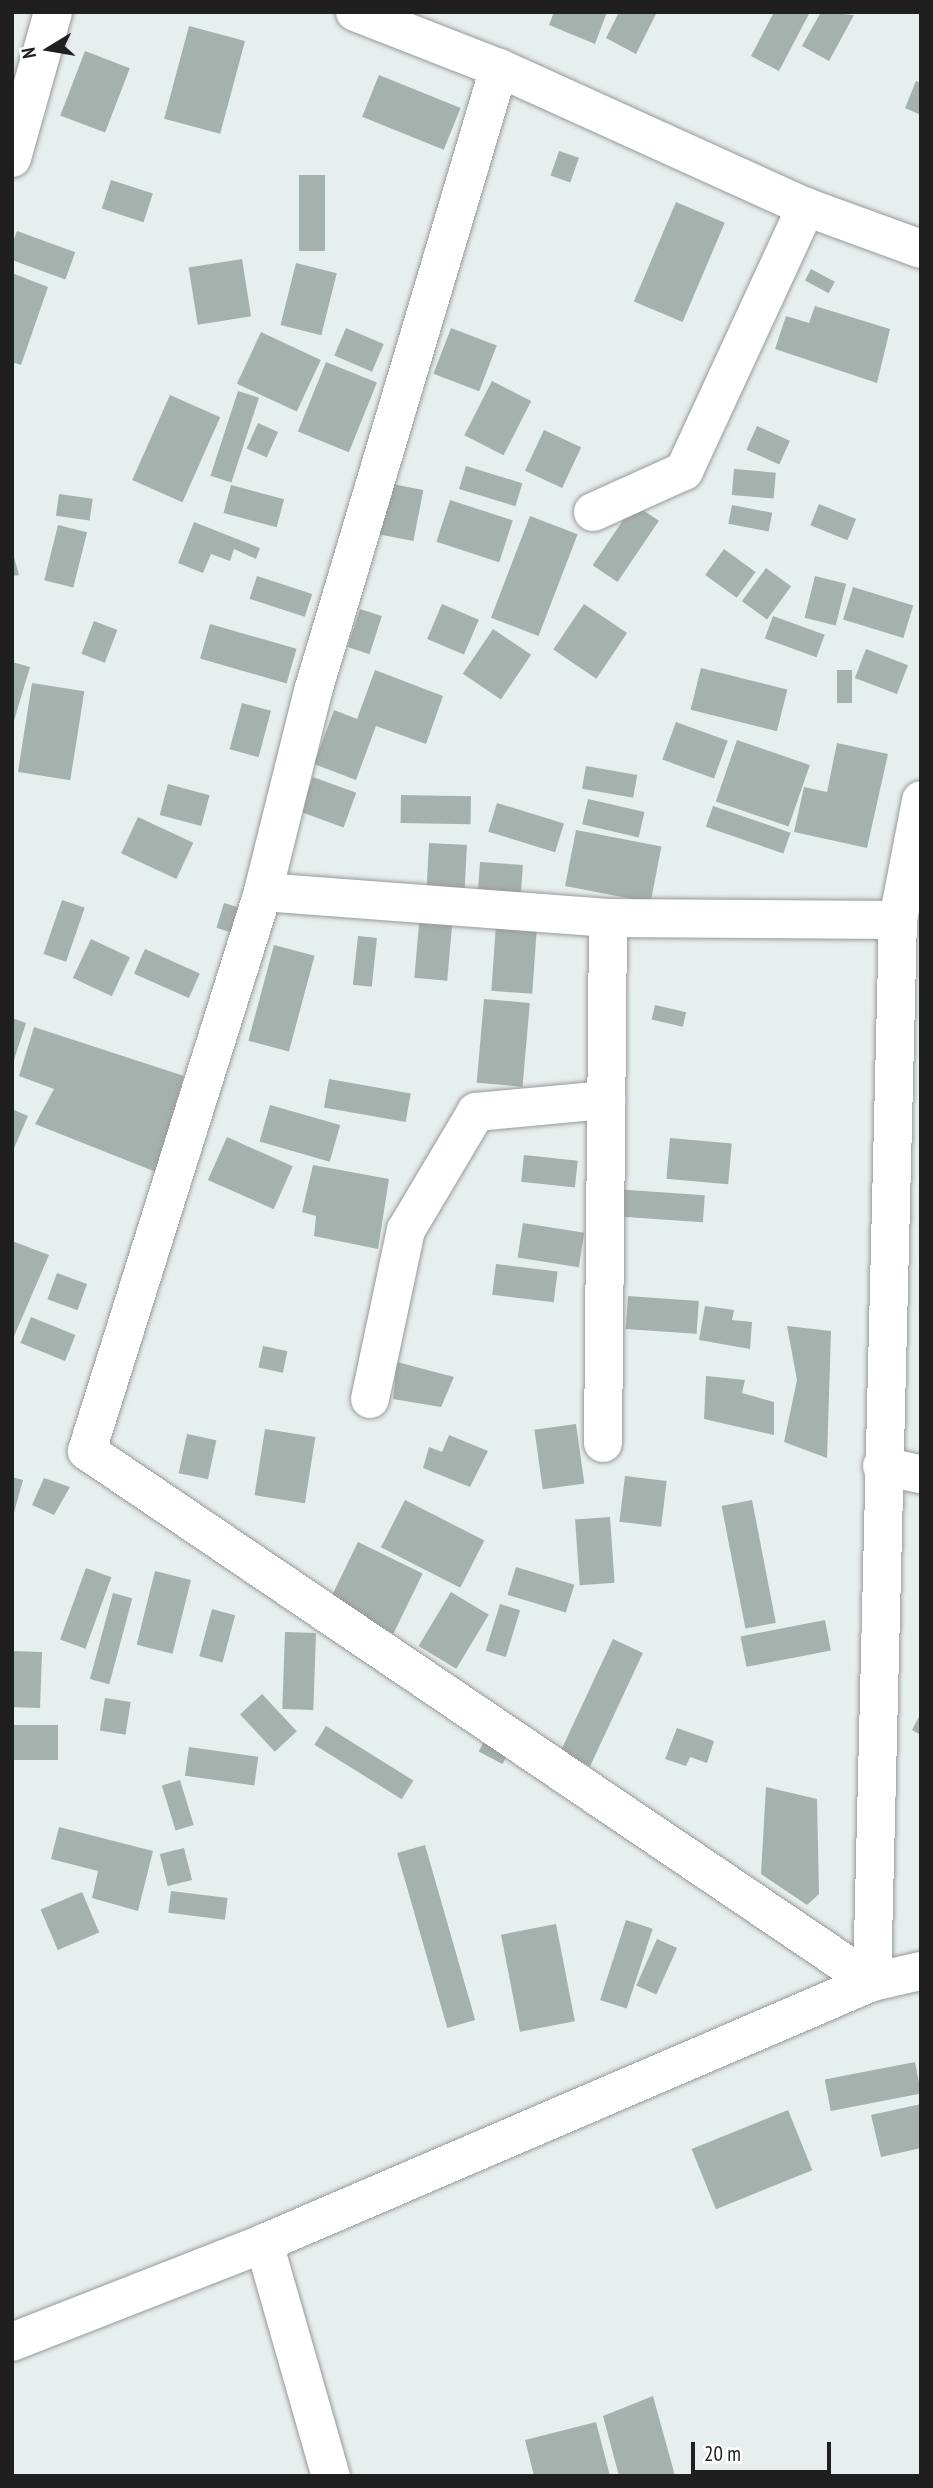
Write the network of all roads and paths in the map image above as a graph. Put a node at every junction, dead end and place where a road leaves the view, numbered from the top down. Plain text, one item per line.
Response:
1 (53, 12) edge
2 (355, 12) edge
3 (499, 68) junction
4 (12, 158) edge
5 (806, 207) junction
6 (921, 249) edge
7 (593, 512) dead end
8 (921, 800) edge
9 (263, 892) junction
10 (608, 919) junction
11 (898, 920) junction
12 (606, 1100) junction
13 (370, 1399) dead end
14 (603, 1443) dead end
15 (882, 1466) junction
16 (921, 1474) edge
17 (921, 1971) edge
18 (872, 1982) junction
19 (264, 2244) junction
20 (12, 2343) edge
21 (331, 2476) edge

1 - 4 street
2 - 3 street
3 - 5 street
3 - 9 street
5 - 6 street
5 - 7 street
8 - 11 street
9 - 10 street
9 - 18 street
10 - 11 street
10 - 12 street
11 - 15 street
12 - 13 street
12 - 14 street
15 - 16 street
15 - 18 street
17 - 18 street
18 - 19 street
19 - 20 street
19 - 21 street

